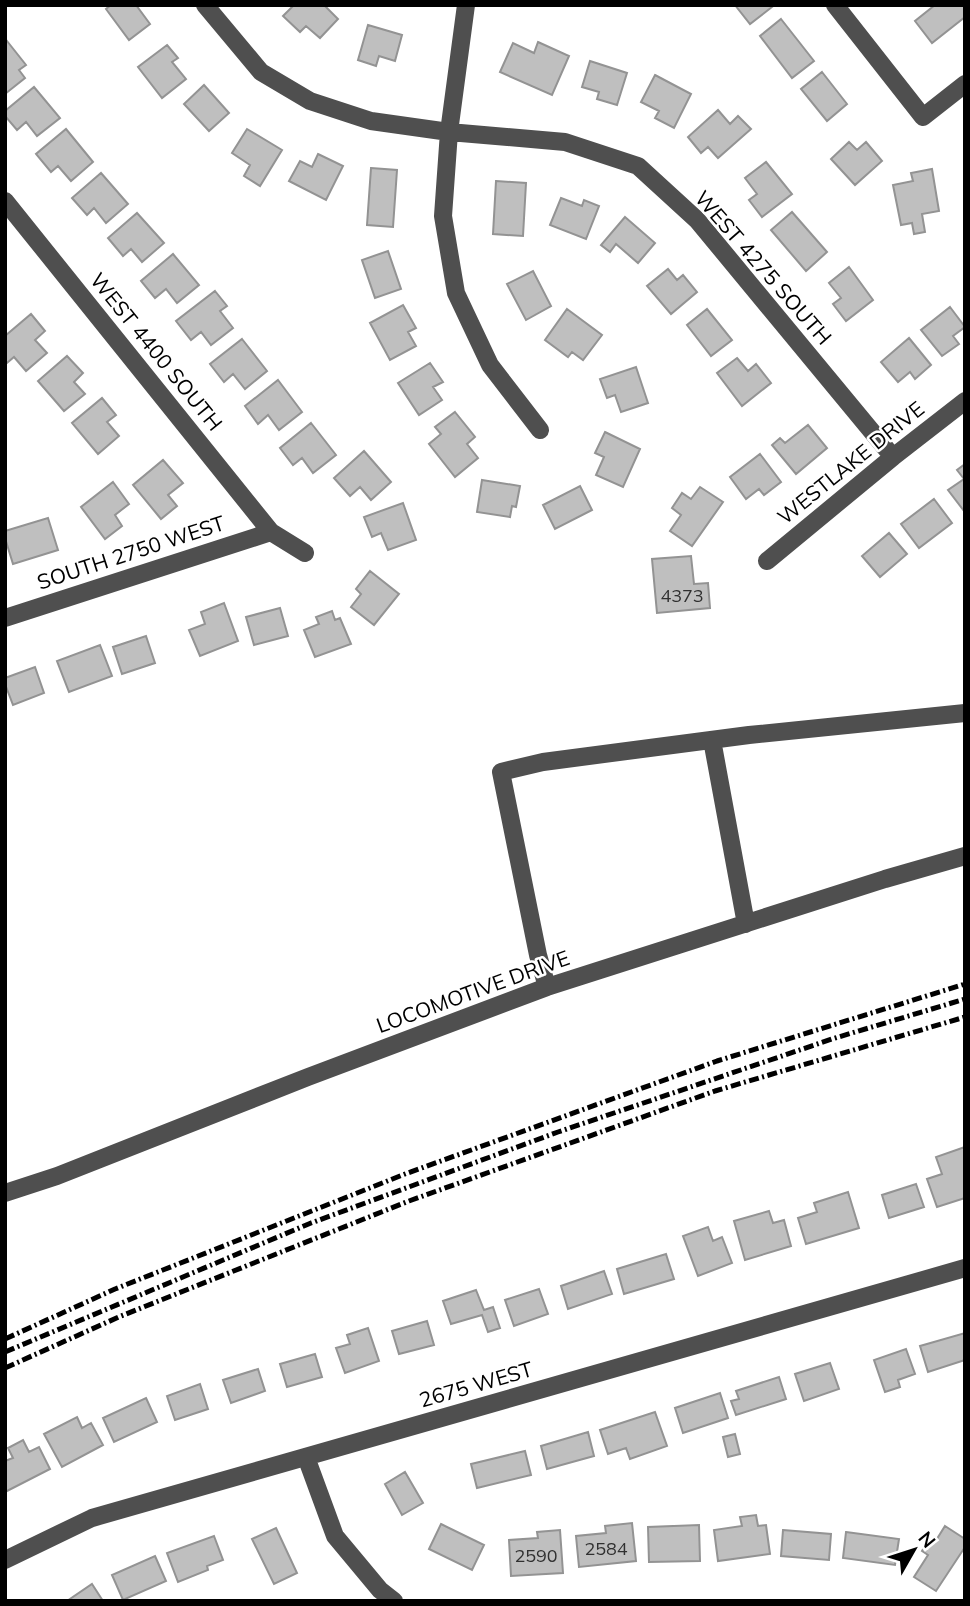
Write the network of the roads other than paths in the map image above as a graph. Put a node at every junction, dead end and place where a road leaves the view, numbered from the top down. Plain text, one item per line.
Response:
1 (205, 5) edge
2 (466, 5) edge
3 (835, 5) edge
4 (965, 84) edge
5 (449, 132) junction
6 (5, 201) edge
7 (965, 401) edge
8 (540, 430) dead end
9 (893, 457) junction
10 (271, 532) junction
11 (305, 553) dead end
12 (767, 561) dead end
13 (5, 618) edge
14 (965, 713) edge
15 (712, 740) junction
16 (965, 856) edge
17 (746, 923) junction
18 (547, 987) junction
19 (5, 1193) edge
20 (965, 1268) edge
21 (306, 1457) junction
22 (5, 1560) edge
23 (394, 1601) edge

1 - 5 street, WEST 4275 SOUTH
2 - 5 street
3 - 4 street
5 - 8 street
5 - 9 street, WEST 4275 SOUTH
6 - 10 street, WEST 4400 SOUTH
7 - 9 street, WESTLAKE DRIVE
9 - 12 street, WESTLAKE DRIVE
10 - 11 street, WEST 4400 SOUTH
10 - 13 street, SOUTH 2750 WEST
14 - 15 street
15 - 17 street
15 - 18 street
16 - 17 street, LOCOMOTIVE DRIVE
17 - 18 street, LOCOMOTIVE DRIVE
18 - 19 street, LOCOMOTIVE DRIVE
20 - 21 street, 2675 WEST
21 - 22 street, 2675 WEST
21 - 23 street

